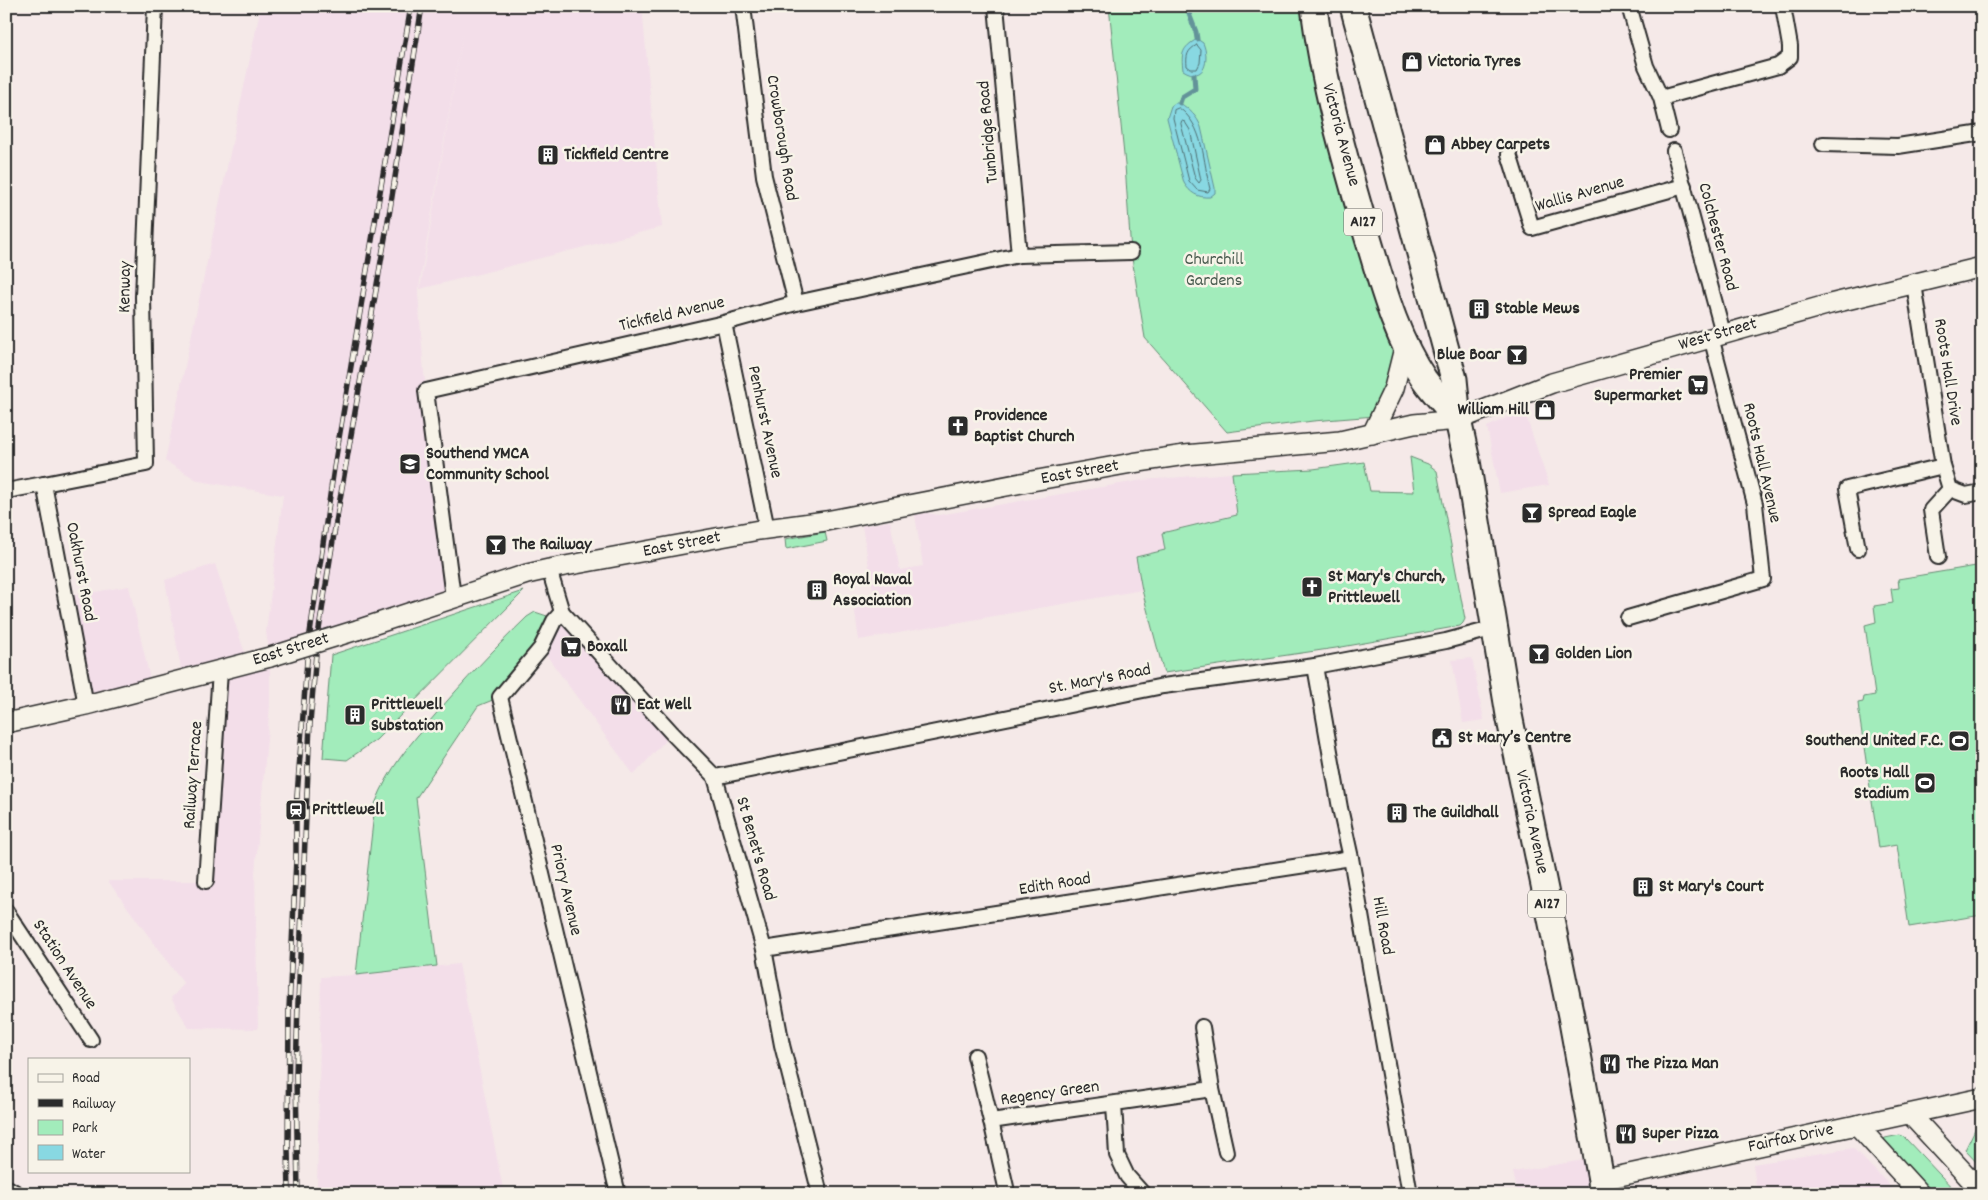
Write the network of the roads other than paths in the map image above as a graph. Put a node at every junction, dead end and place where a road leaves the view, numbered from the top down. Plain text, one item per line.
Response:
1 (155, 6) edge
2 (743, 6) edge
3 (996, 6) edge
4 (1314, 6) edge
5 (1353, 6) edge
6 (1630, 6) edge
7 (1783, 6) edge
8 (1661, 98) junction
9 (1669, 130) dead end
10 (1982, 133) edge
11 (1823, 144) dead end
12 (1674, 151) dead end
13 (1510, 154) dead end
14 (1684, 186) junction
15 (1131, 252) dead end
16 (1019, 255) junction
17 (1982, 267) edge
18 (1914, 284) junction
19 (796, 303) junction
20 (724, 323) junction
21 (1717, 335) junction
22 (1405, 344) junction
23 (1458, 420) junction
24 (1372, 434) junction
25 (1943, 466) junction
26 (44, 484) junction
27 (1950, 489) junction
28 (6, 491) edge
29 (1982, 492) edge
30 (767, 529) junction
31 (1858, 549) dead end
32 (1938, 558) dead end
33 (549, 569) junction
34 (453, 597) junction
35 (562, 612) junction
36 (1628, 618) dead end
37 (1495, 628) junction
38 (1315, 666) junction
39 (220, 671) junction
40 (86, 705) junction
41 (6, 723) edge
42 (715, 777) junction
43 (1351, 858) junction
44 (206, 881) dead end
45 (6, 911) edge
46 (764, 949) junction
47 (1202, 1027) dead end
48 (91, 1040) dead end
49 (975, 1056) dead end
50 (1212, 1089) junction
51 (1982, 1098) edge
52 (1114, 1104) junction
53 (1949, 1106) junction
54 (1910, 1114) junction
55 (991, 1121) junction
56 (1857, 1125) junction
57 (1936, 1142) junction
58 (1226, 1152) dead end
59 (6, 1187) edge
60 (1006, 1187) dead end
61 (1601, 1187) edge
62 (1982, 1192) edge
63 (18, 1194) edge
64 (618, 1194) edge
65 (820, 1194) edge
66 (1143, 1194) edge
67 (1410, 1194) edge
68 (1920, 1194) edge

1 - 26 street, Kenway
2 - 19 street, Crowborough Road
3 - 16 street, Tunbridge Road
4 - 22 highway, Victoria Avenue / A127
5 - 23 highway, Victoria Avenue / A127
6 - 8 street
7 - 8 street
8 - 9 street
10 - 11 street
12 - 14 street, Colchester Road
13 - 14 street, Wallis Avenue
14 - 21 street, Colchester Road
15 - 16 street, Tickfield Avenue
16 - 19 street, Tickfield Avenue
17 - 18 main road, West Street
18 - 21 main road, West Street
18 - 25 street, Roots Hall Drive
19 - 20 street, Tickfield Avenue
20 - 30 street, Penhurst Avenue
20 - 34 street, Tickfield Avenue
21 - 23 main road, West Street
21 - 36 street, Roots Hall Avenue
22 - 23 highway, Victoria Avenue / A127
22 - 24 main road
23 - 24 main road, East Street
23 - 37 highway, Victoria Avenue / A127
24 - 30 main road, East Street
25 - 27 street, Roots Hall Drive
25 - 31 street
26 - 28 street
26 - 40 street, Oakhurst Road
27 - 29 street
27 - 32 street
30 - 33 main road, East Street
33 - 34 main road, East Street
33 - 35 street, St Benet's Road
34 - 39 main road, East Street, bridge
35 - 42 street, St Benet's Road
35 - 64 street, Priory Avenue
37 - 38 street, St. Mary's Road
37 - 61 highway, Victoria Avenue / A127
38 - 42 street, St. Mary's Road
38 - 43 street, Hill Road
39 - 40 main road, East Street
39 - 44 street, Railway Terrace
40 - 41 main road, East Street
42 - 46 street, St Benet's Road
43 - 46 street, Edith Road
43 - 67 street, Hill Road
45 - 48 street, Station Avenue
46 - 65 street, St Benet's Road
47 - 50 street
49 - 55 street, Regency Green
50 - 52 street, Regency Green
50 - 58 street
51 - 53 main road, Fairfax Drive
52 - 55 street, Regency Green
52 - 66 street, Regency Green
53 - 54 main road, Fairfax Drive
53 - 57 main road
54 - 56 main road, Fairfax Drive
54 - 57 main road
55 - 60 street, Regency Green
56 - 61 main road, Fairfax Drive
56 - 68 main road
57 - 62 main road
59 - 63 street

